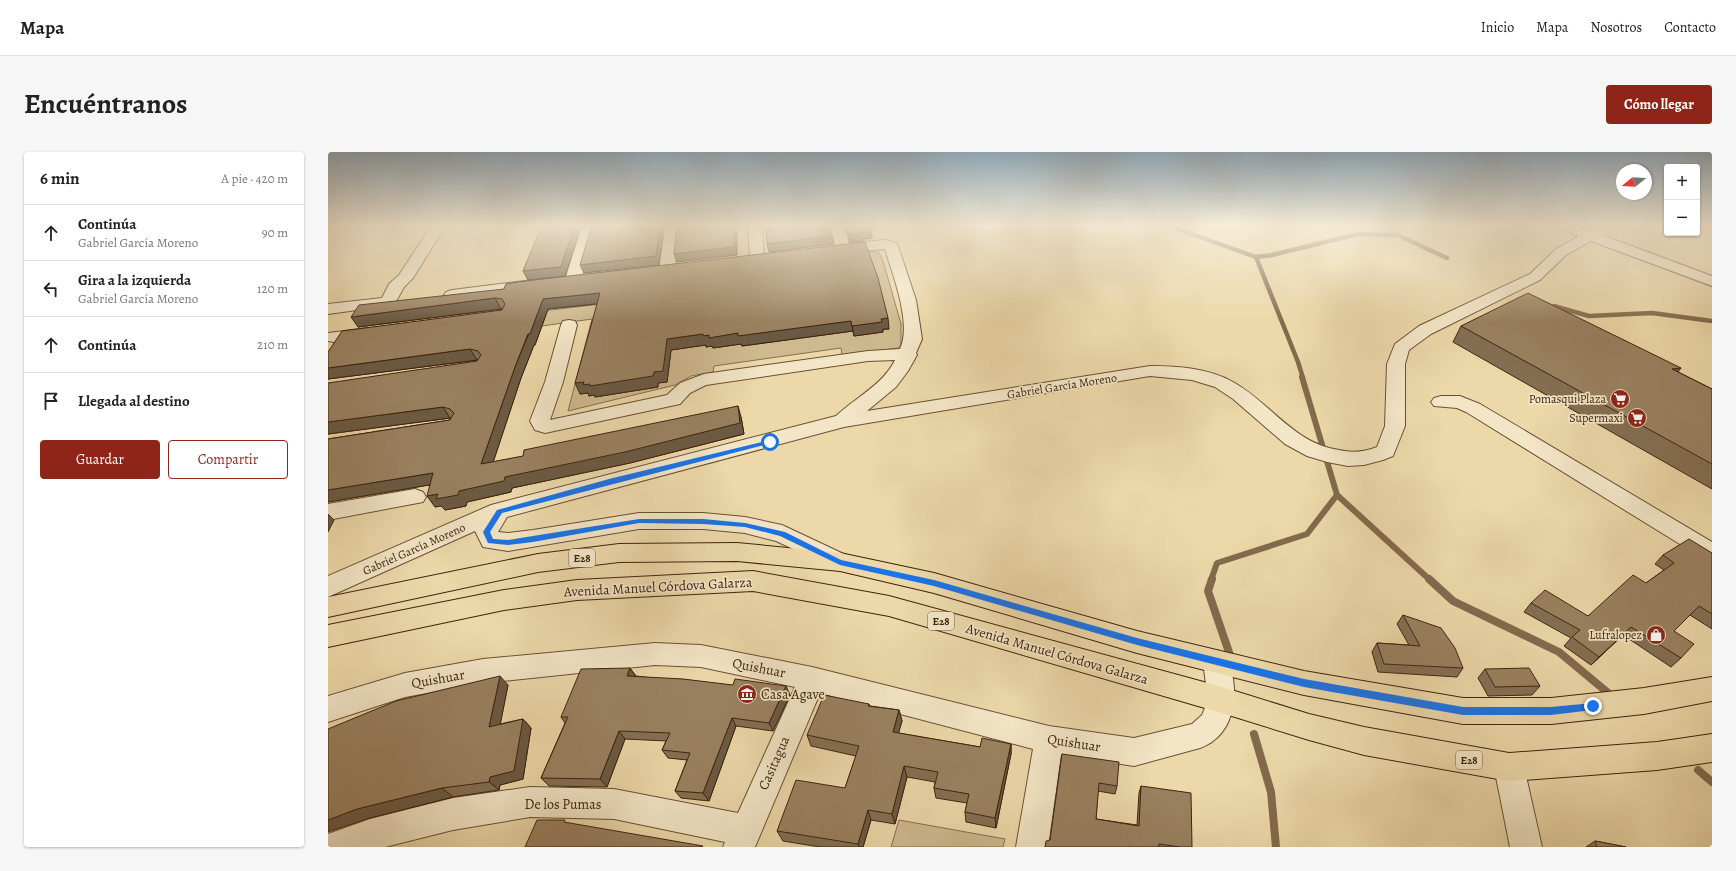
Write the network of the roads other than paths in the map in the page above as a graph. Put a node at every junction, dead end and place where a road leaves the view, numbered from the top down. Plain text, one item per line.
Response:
1 (408, 257) edge
2 (418, 257) edge
3 (580, 257) edge
4 (674, 257) edge
5 (749, 257) edge
6 (761, 257) edge
7 (895, 257) edge
8 (1555, 257) edge
9 (1648, 257) edge
10 (651, 270) edge
11 (588, 278) edge
12 (573, 280) junction
13 (1712, 281) edge
14 (397, 284) junction
15 (440, 296) edge
16 (363, 305) junction
17 (328, 309) edge
18 (569, 325) dead end
19 (387, 330) edge
20 (333, 333) edge
21 (908, 355) junction
22 (1441, 402) dead end
23 (843, 421) junction
24 (415, 497) dead end
25 (499, 511) junction
26 (328, 512) edge
27 (1712, 553) edge
28 (840, 562) junction
29 (328, 587) edge
30 (328, 607) edge
31 (328, 636) edge
32 (1137, 642) junction
33 (1216, 662) junction
34 (1127, 674) junction
35 (812, 679) junction
36 (1712, 689) edge
37 (1222, 700) junction
38 (328, 709) edge
39 (1049, 740) junction
40 (1712, 748) edge
41 (1509, 767) junction
42 (741, 839) edge
43 (335, 847) edge
44 (1032, 847) edge
45 (1526, 847) edge

1 - 14 street
2 - 14 street
3 - 12 street
4 - 10 street
5 - 6 street
7 - 21 street
8 - 23 street, Gabriel García Moreno
9 - 13 street
11 - 12 street
12 - 15 street
14 - 16 street
16 - 17 street
16 - 20 street
18 - 21 street
19 - 20 street
21 - 23 street
22 - 27 street
23 - 25 street, Gabriel García Moreno
24 - 26 street
25 - 28 street
25 - 29 street, Gabriel García Moreno
28 - 30 main road, E28
28 - 32 main road, E28
31 - 34 main road, Avenida Manuel Córdova Galarza / E28
32 - 33 main road, E28
32 - 34 main road
33 - 36 main road, E28
33 - 37 street, Quishuar
34 - 37 main road, Avenida Manuel Córdova Galarza / E28
35 - 38 street, Quishuar
35 - 39 street, Quishuar
35 - 42 street, Casitagua
37 - 39 street, Quishuar
37 - 41 main road, Avenida Manuel Córdova Galarza / E28
39 - 44 street
40 - 41 main road, Avenida Manuel Córdova Galarza / E28
41 - 45 street
42 - 43 street, De los Pumas

